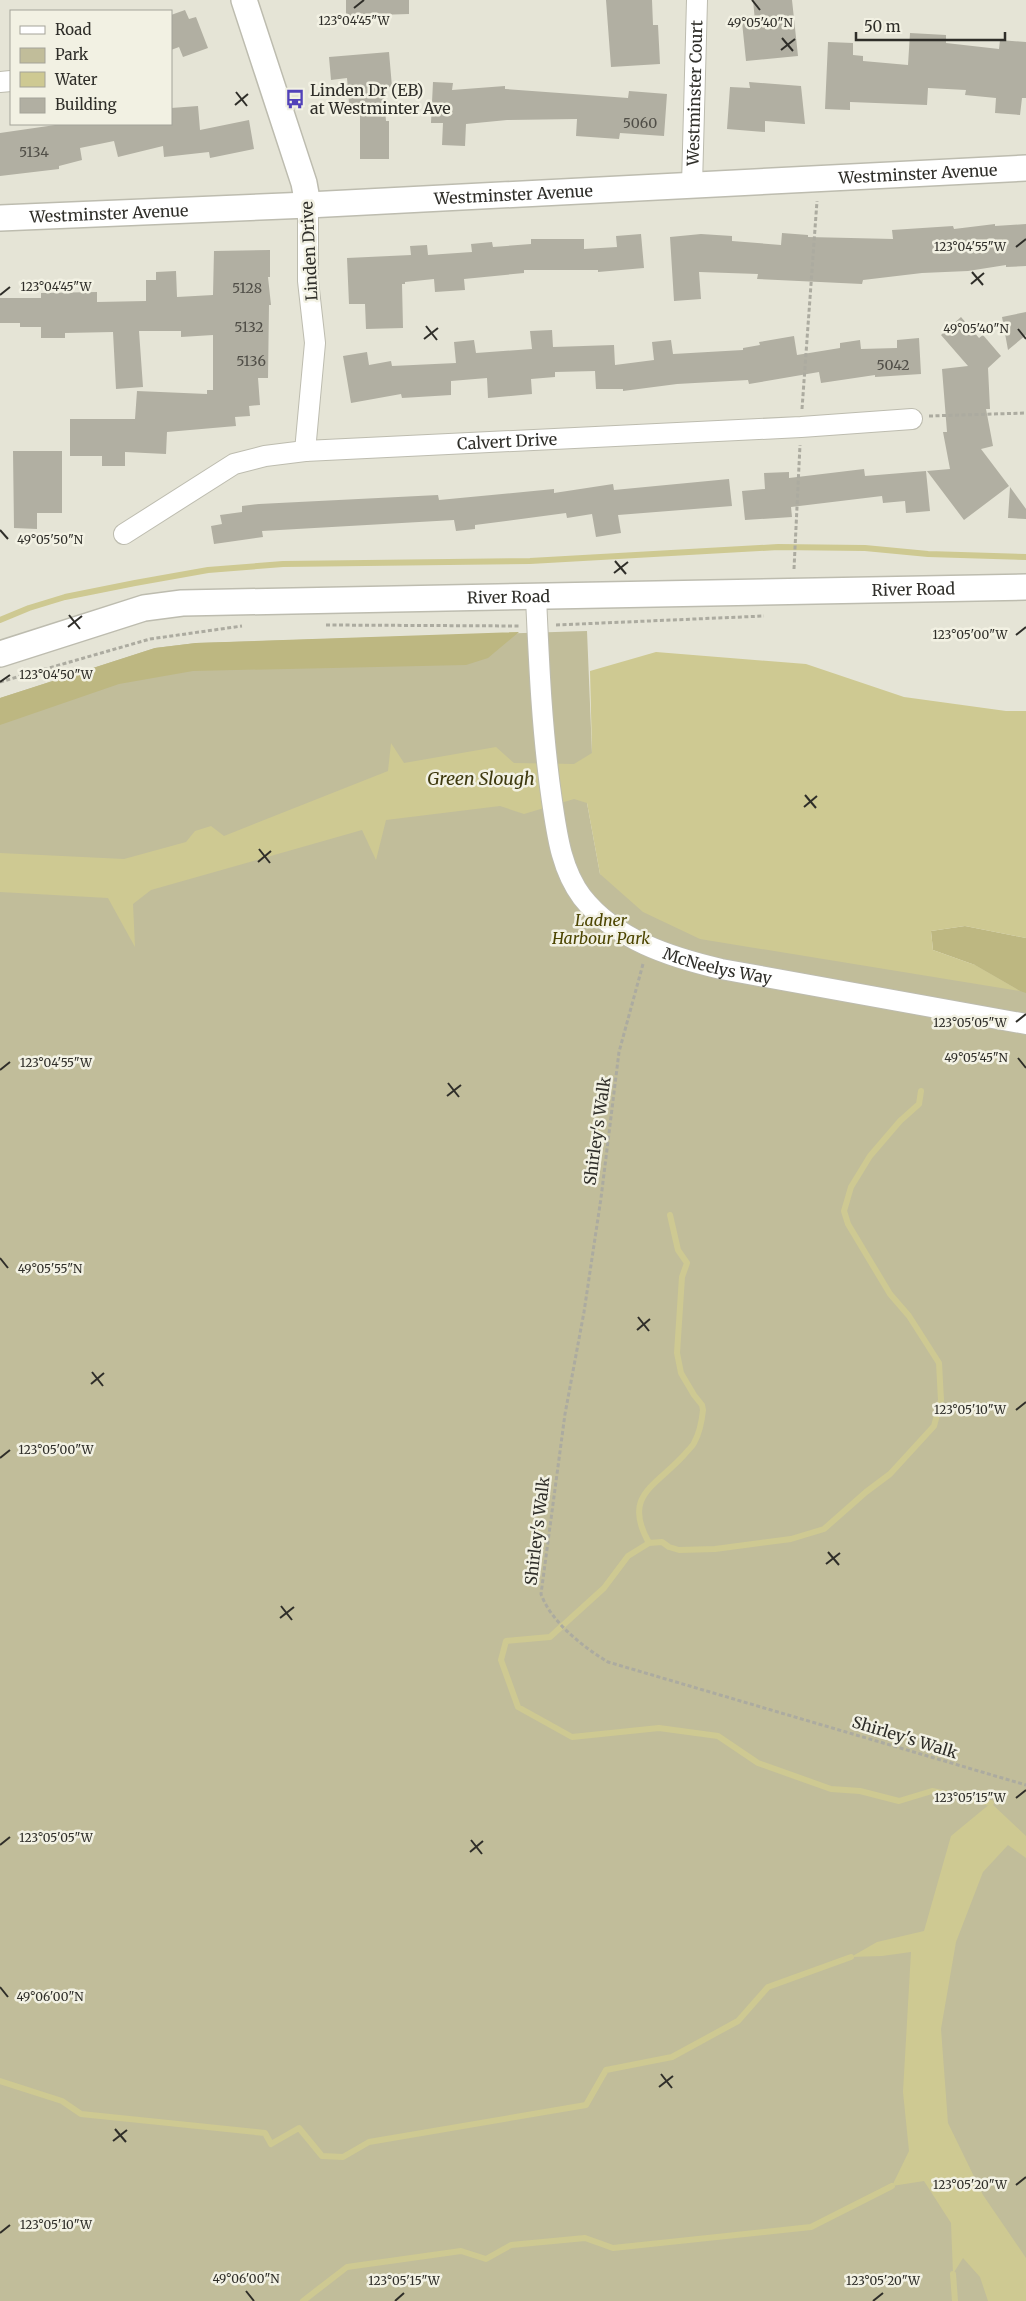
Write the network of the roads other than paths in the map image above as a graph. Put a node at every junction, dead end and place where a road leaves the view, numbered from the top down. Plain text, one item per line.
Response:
1 (244, 0) edge
2 (697, 0) edge
3 (1026, 168) edge
4 (692, 186) junction
5 (308, 206) junction
6 (0, 218) edge
7 (912, 419) road end
8 (305, 451) junction
9 (124, 534) dead end
10 (1026, 587) edge
11 (536, 597) junction
12 (0, 654) edge
13 (1026, 1024) edge

1 - 5 street, Linden Drive
2 - 4 street, Westminster Court
3 - 4 street, Westminster Avenue
4 - 5 street, Westminster Avenue
5 - 6 street, Westminster Avenue
5 - 8 street, Linden Drive
7 - 8 street, Calvert Drive
8 - 9 street, Calvert Drive
10 - 11 street, River Road
11 - 12 street, River Road
11 - 13 street, McNeelys Way

